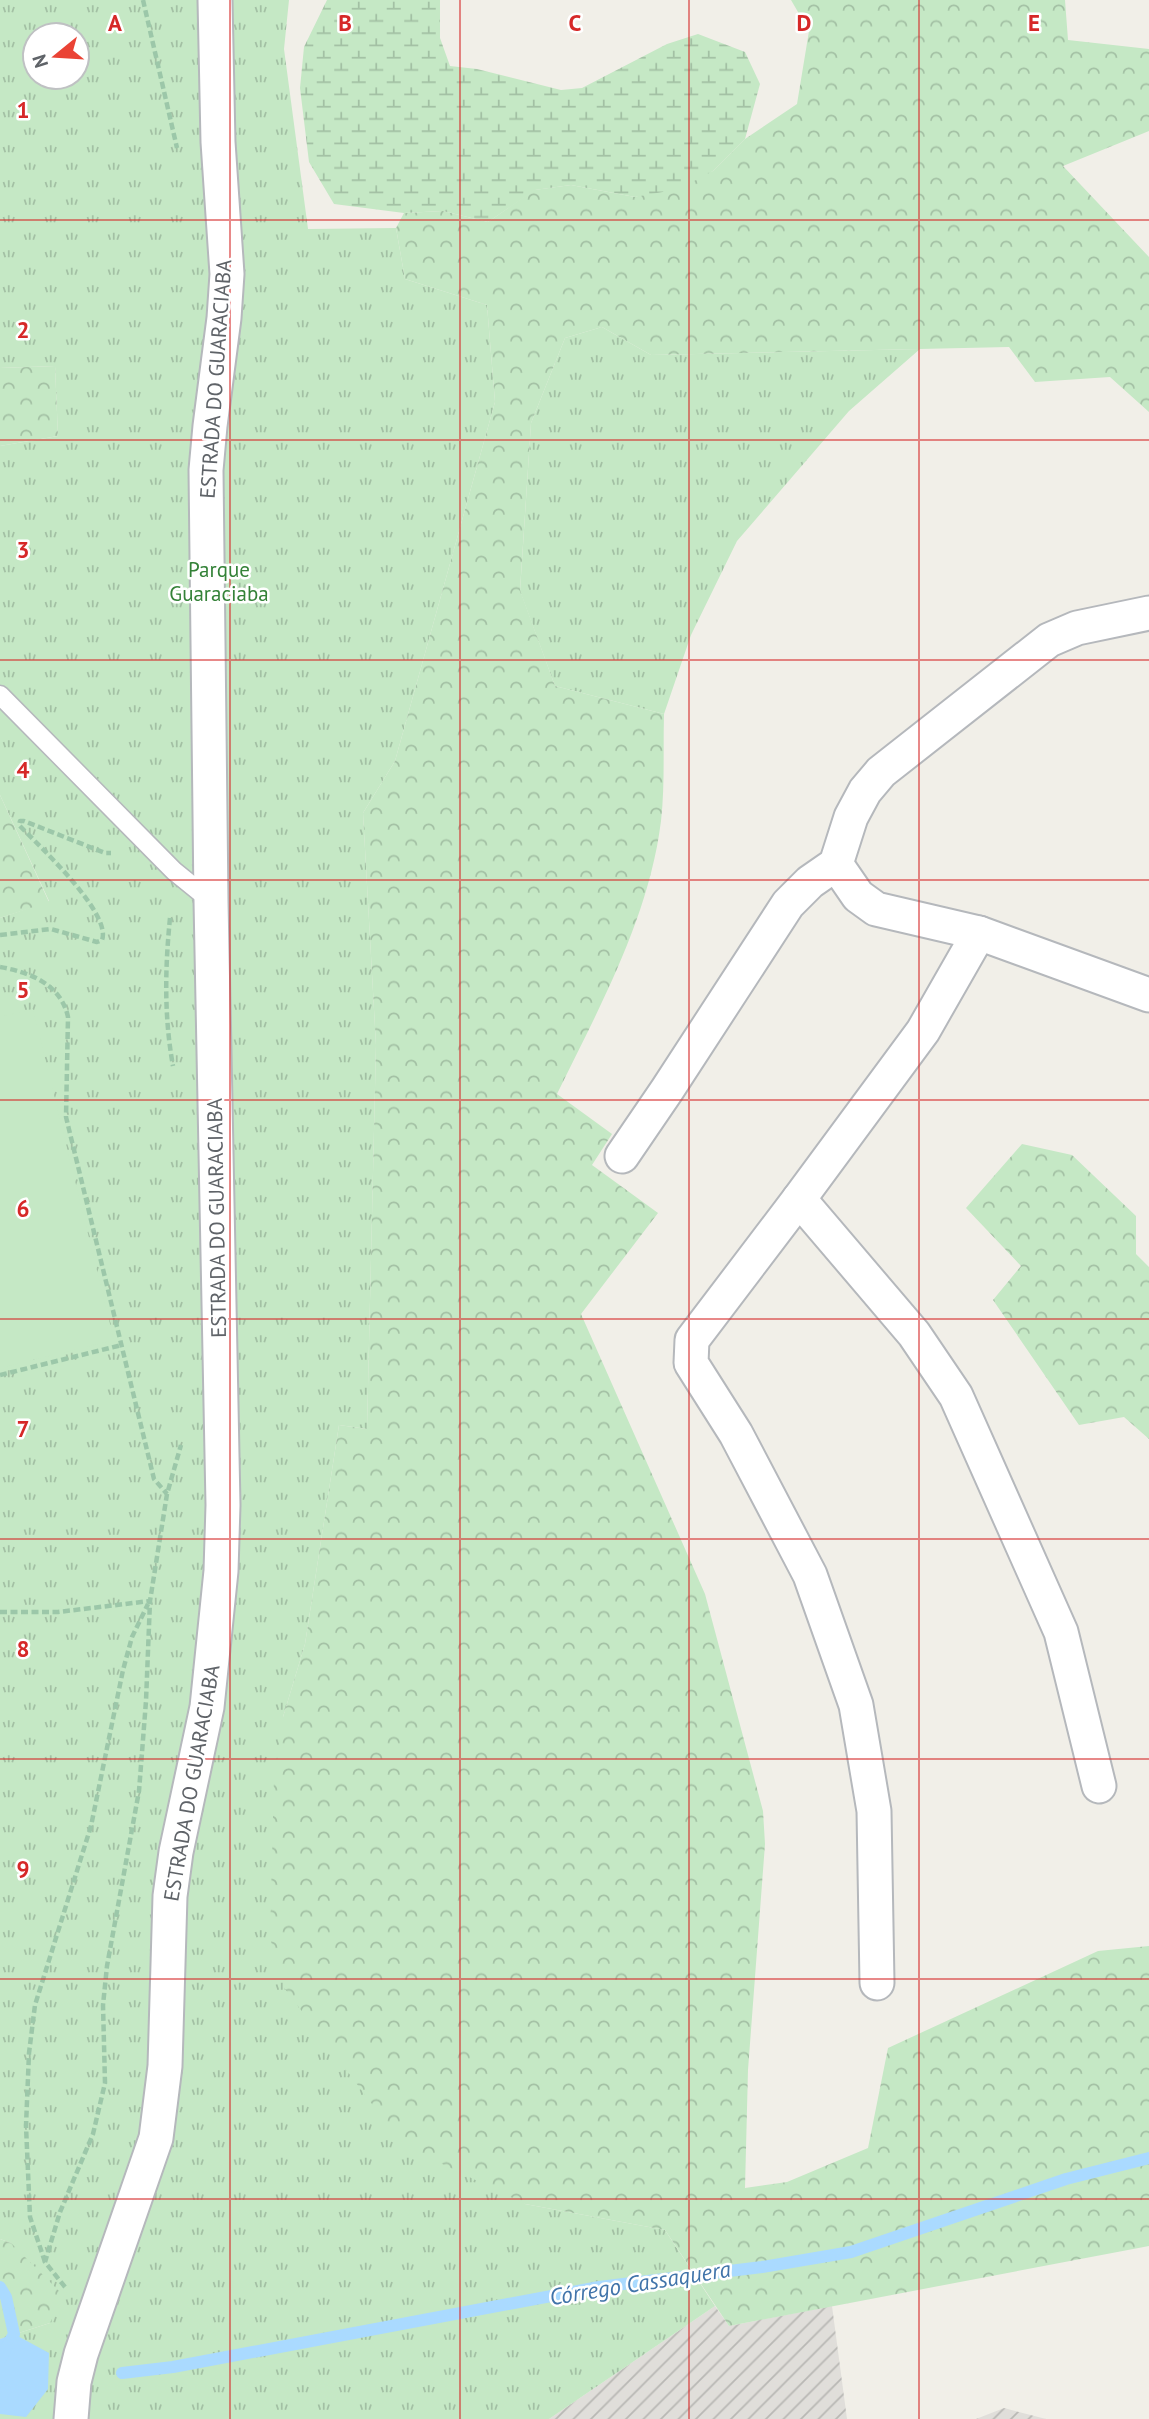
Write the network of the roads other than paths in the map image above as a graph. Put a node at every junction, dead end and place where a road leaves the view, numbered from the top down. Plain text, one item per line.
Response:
1 (215, 0) edge
2 (1149, 613) edge
3 (0, 695) edge
4 (836, 864) junction
5 (211, 901) junction
6 (979, 933) junction
7 (1149, 995) edge
8 (622, 1156) dead end
9 (799, 1199) junction
10 (1099, 1786) dead end
11 (877, 1983) dead end
12 (71, 2419) edge

1 - 5 street, ESTRADA DO GUARACIABA
2 - 4 street
3 - 5 lane
4 - 6 street
4 - 8 street
5 - 12 street, ESTRADA DO GUARACIABA
6 - 7 street
6 - 9 street
9 - 10 street
9 - 11 street

